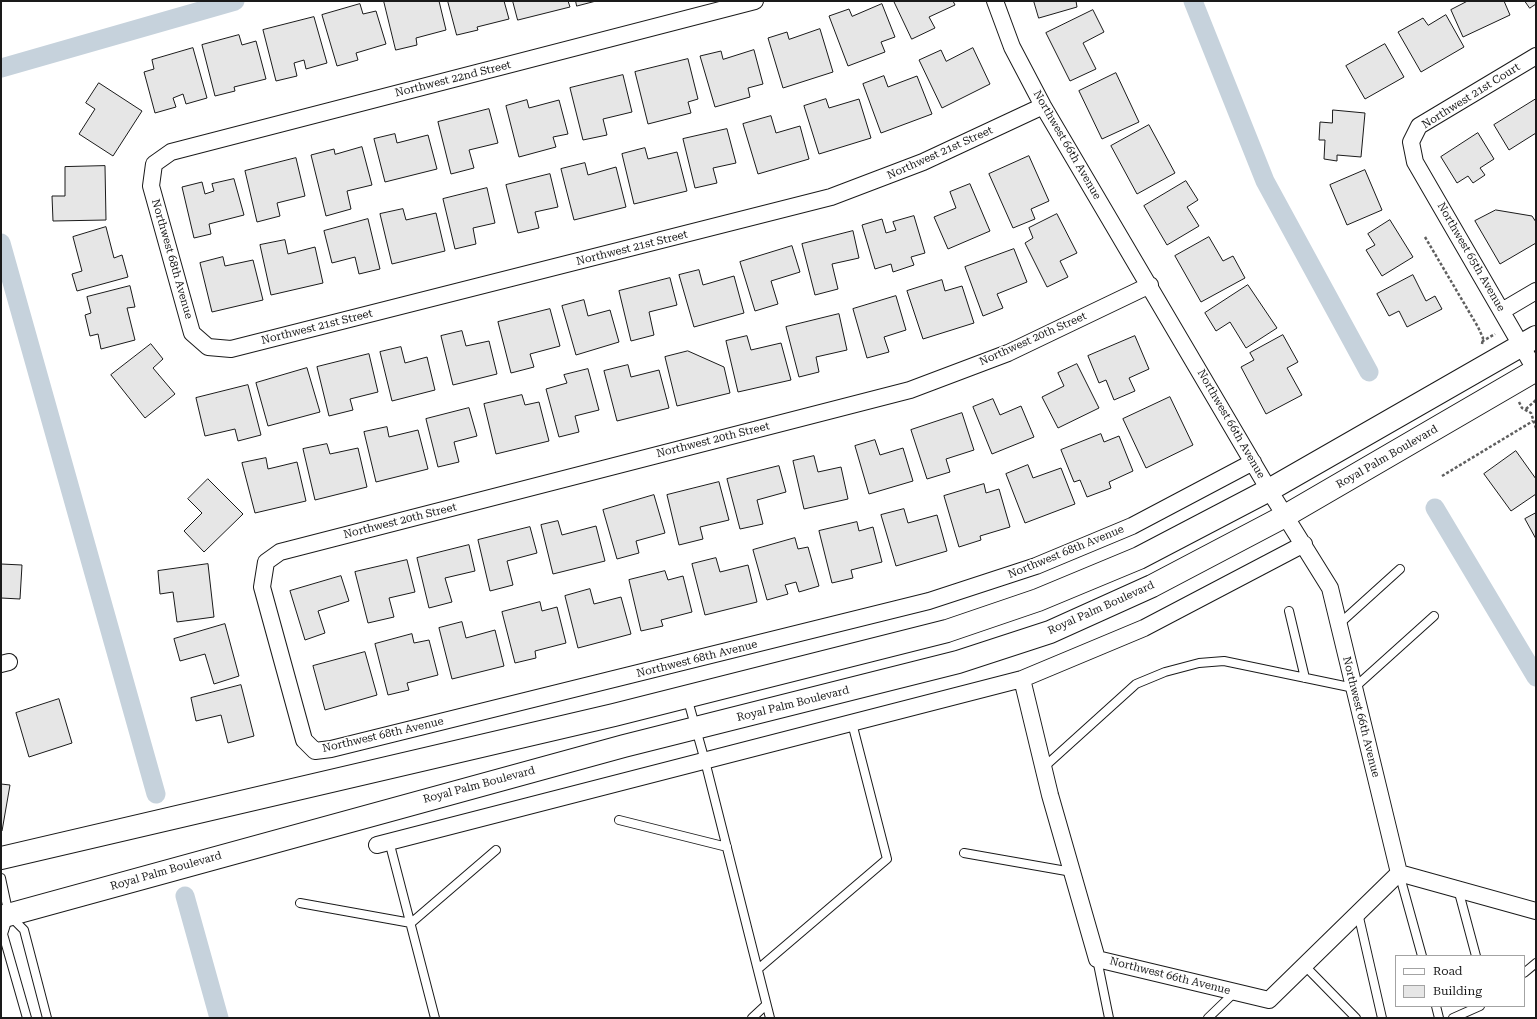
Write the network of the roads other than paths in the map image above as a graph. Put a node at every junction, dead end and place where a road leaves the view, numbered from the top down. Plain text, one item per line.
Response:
1 (755, 1) edge
2 (995, 1) edge
3 (1536, 56) edge
4 (1042, 106) junction
5 (1411, 142) joint
6 (154, 164) joint
7 (1150, 285) junction
8 (1536, 291) edge
9 (1502, 311) junction
10 (1529, 341) edge
11 (208, 346) joint
12 (1536, 371) edge
13 (1253, 462) junction
14 (1270, 490) junction
15 (1285, 516) junction
16 (1304, 544) junction
17 (266, 562) joint
18 (1400, 569) dead end
19 (1289, 611) dead end
20 (1434, 616) dead end
21 (1338, 625) junction
22 (1305, 678) junction
23 (1022, 679) junction
24 (1354, 688) junction
25 (687, 697) junction
26 (852, 723) junction
27 (696, 728) junction
28 (705, 761) junction
29 (1043, 768) junction
30 (619, 820) dead end
31 (383, 843) joint
32 (727, 847) junction
33 (496, 850) dead end
34 (964, 853) dead end
35 (1, 858) edge
36 (1072, 872) junction
37 (1399, 873) junction
38 (1, 878) edge
39 (1458, 889) junction
40 (300, 903) dead end
41 (1536, 911) edge
42 (1358, 913) junction
43 (5, 916) edge
44 (411, 923) junction
45 (1422, 955) edge
46 (1476, 955) edge
47 (1097, 959) junction
48 (1536, 963) edge
49 (1304, 966) junction
50 (758, 968) junction
51 (1525, 972) edge
52 (1235, 992) junction
53 (766, 1005) junction
54 (1436, 1007) edge
55 (1478, 1007) edge
56 (27, 1018) edge
57 (47, 1018) edge
58 (435, 1018) edge
59 (752, 1018) edge
60 (770, 1018) edge
61 (1109, 1018) edge
62 (1208, 1018) edge
63 (1356, 1018) edge
64 (1382, 1018) edge
65 (1439, 1018) edge
66 (1453, 1018) edge

1 - 6 street, Northwest 22nd Street
2 - 4 street, Northwest 66th Avenue
3 - 5 street, Northwest 21st Court
4 - 7 street, Northwest 66th Avenue
4 - 11 street, Northwest 21st Street
5 - 9 street, Northwest 65th Avenue
6 - 11 street, Northwest 68th Avenue
7 - 13 street, Northwest 66th Avenue
7 - 17 street, Northwest 20th Street
8 - 9 street
9 - 10 street, Northwest 65th Avenue
10 - 12 street, Northwest 65th Avenue
10 - 14 main road
12 - 15 main road, Royal Palm Boulevard
13 - 14 street, Northwest 66th Avenue
13 - 17 street, Northwest 68th Avenue
14 - 15 street, Northwest 66th Avenue
14 - 25 main road
15 - 16 street, Northwest 66th Avenue
15 - 27 main road, Royal Palm Boulevard
16 - 21 street, Northwest 66th Avenue
16 - 23 street
18 - 21 lane
19 - 22 lane
20 - 24 lane
21 - 24 street, Northwest 66th Avenue
22 - 24 lane
22 - 29 lane
23 - 26 street
23 - 29 street, Northwest 66th Avenue
24 - 37 street, Northwest 66th Avenue
25 - 27 lane
25 - 35 main road
26 - 28 street
26 - 50 lane
27 - 28 lane
27 - 43 main road, Royal Palm Boulevard
28 - 31 street
28 - 32 lane
29 - 36 street, Northwest 66th Avenue
30 - 32 lane
31 - 44 lane
32 - 50 lane
33 - 44 lane
34 - 36 lane
36 - 47 street, Northwest 66th Avenue
37 - 39 street
37 - 42 street, Northwest 66th Avenue
37 - 45 lane
38 - 43 lane
39 - 41 street
39 - 46 lane
40 - 44 lane
42 - 49 street, Northwest 66th Avenue
42 - 64 lane
43 - 56 lane
43 - 57 lane
44 - 58 lane
47 - 52 street, Northwest 66th Avenue
47 - 61 lane
48 - 51 lane
49 - 52 street, Northwest 66th Avenue
49 - 63 lane
50 - 53 lane
52 - 62 lane
53 - 59 lane
53 - 60 lane
54 - 65 lane
55 - 66 lane

